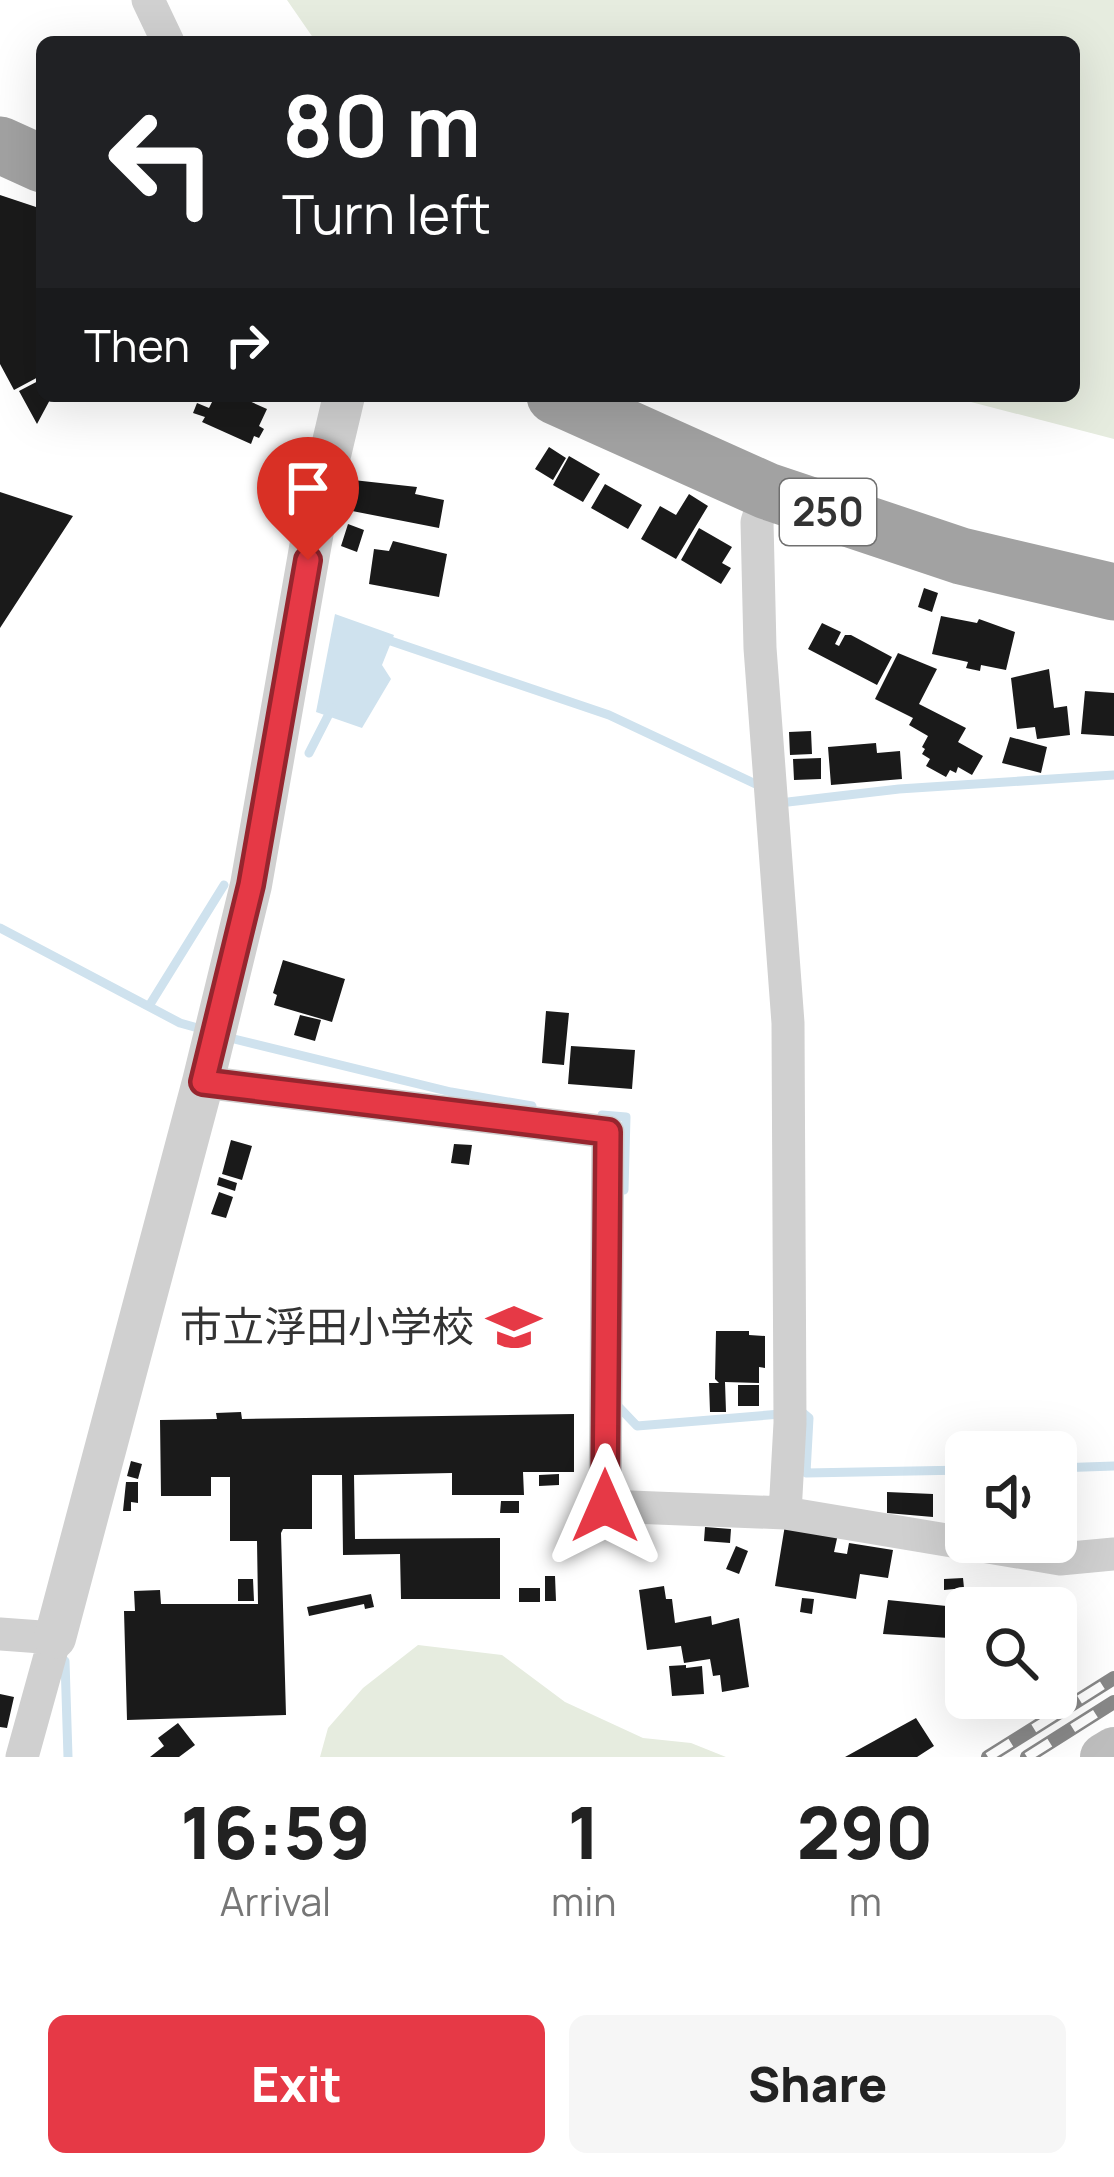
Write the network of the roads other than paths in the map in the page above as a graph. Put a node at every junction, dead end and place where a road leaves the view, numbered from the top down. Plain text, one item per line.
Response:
1 (148, 0) edge
2 (166, 36) edge
3 (0, 145) edge
4 (36, 161) edge
5 (343, 402) edge
6 (568, 402) edge
7 (631, 402) edge
8 (670, 448) junction
9 (767, 491) junction
10 (1114, 592) edge
11 (211, 1052) junction
12 (785, 1513) junction
13 (1114, 1554) edge
14 (0, 1634) edge
15 (55, 1638) junction
16 (1114, 1751) edge
17 (22, 1757) edge
18 (1104, 1757) edge

1 - 2 street
3 - 4 highway
5 - 11 street
6 - 8 highway, 250
7 - 8 street
8 - 9 highway, 250
9 - 10 highway, 250
9 - 12 street
11 - 12 street
11 - 15 street
12 - 13 street
14 - 15 street
15 - 17 street
16 - 18 main road

